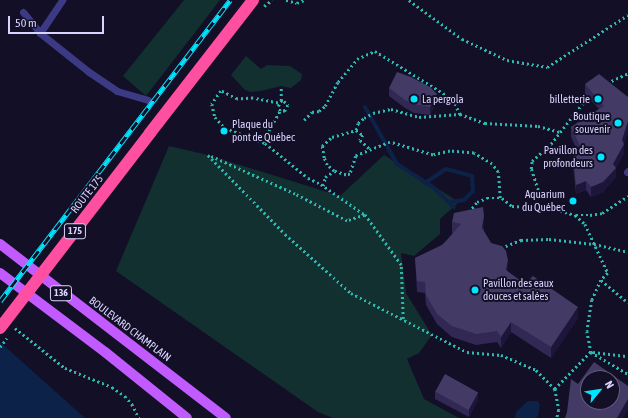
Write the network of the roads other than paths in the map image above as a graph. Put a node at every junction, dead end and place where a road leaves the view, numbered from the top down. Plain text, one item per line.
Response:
1 (62, 0) edge
2 (253, 0) edge
3 (23, 12) dead end
4 (40, 33) junction
5 (148, 100) dead end
6 (0, 244) edge
7 (0, 273) edge
8 (6, 327) edge
9 (187, 418) edge
10 (226, 418) edge

1 - 4 lane
2 - 8 highway, ROUTE 175 / 175, bridge
3 - 4 lane
4 - 5 lane
6 - 10 main road, BOULEVARD CHAMPLAIN / 136
7 - 9 main road, 136

